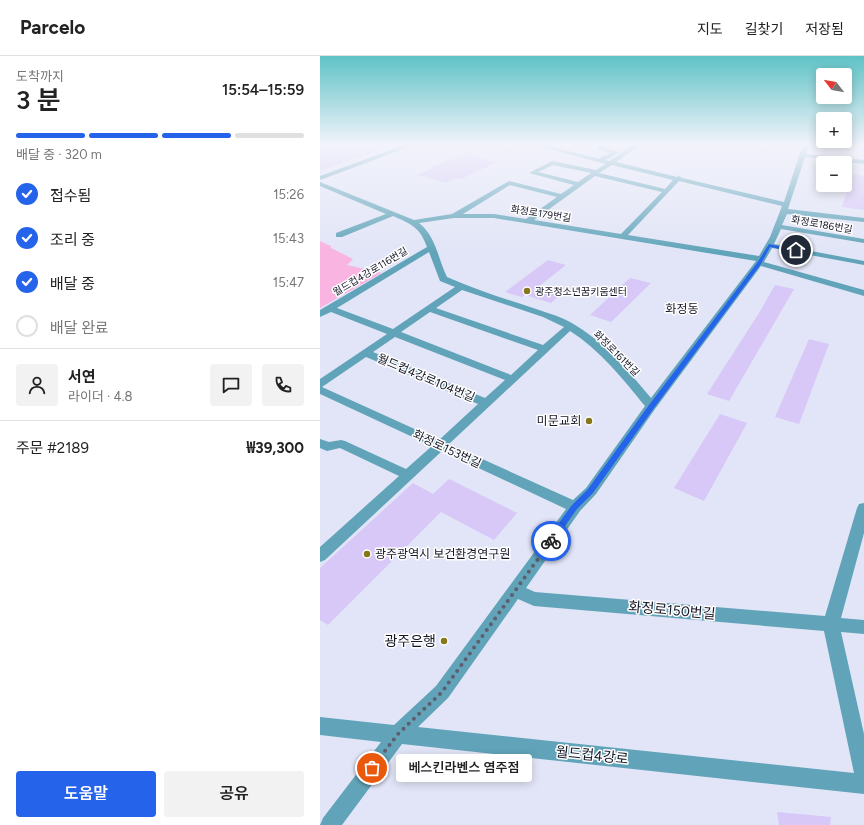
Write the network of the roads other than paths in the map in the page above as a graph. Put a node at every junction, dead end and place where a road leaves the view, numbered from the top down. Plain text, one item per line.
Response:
1 (561, 180) edge
2 (585, 180) edge
3 (623, 180) edge
4 (677, 180) edge
5 (686, 180) edge
6 (794, 180) edge
7 (320, 184) edge
8 (579, 184) junction
9 (668, 191) junction
10 (561, 196) junction
11 (785, 208) junction
12 (392, 214) junction
13 (454, 216) junction
14 (864, 220) edge
15 (528, 221) junction
16 (413, 222) junction
17 (777, 226) junction
18 (339, 235) dead end
19 (623, 236) junction
20 (864, 241) edge
21 (769, 245) junction
22 (431, 248) junction
23 (761, 261) junction
24 (864, 263) edge
25 (461, 287) junction
26 (864, 293) edge
27 (330, 308) junction
28 (429, 309) junction
29 (320, 314) edge
30 (570, 326) junction
31 (394, 334) junction
32 (544, 349) junction
33 (366, 353) junction
34 (512, 379) junction
35 (320, 384) edge
36 (320, 390) edge
37 (486, 403) junction
38 (651, 406) junction
39 (320, 443) edge
40 (440, 445) junction
41 (408, 475) junction
42 (575, 507) junction
43 (863, 516) edge
44 (320, 556) edge
45 (515, 590) junction
46 (831, 624) junction
47 (864, 627) edge
48 (320, 726) edge
49 (398, 734) junction
50 (864, 776) edge
51 (864, 784) edge
52 (330, 825) edge

1 - 8 street
2 - 8 street
3 - 9 street
4 - 9 street
5 - 11 street
6 - 11 street
7 - 12 street, 화정로179번길
8 - 10 street
9 - 19 street
10 - 13 street, 화정로179번길
10 - 15 street
11 - 14 street
11 - 17 street
12 - 16 street, 화정로179번길
12 - 18 street
13 - 15 street, 화정로179번길
13 - 16 street, 화정로179번길
15 - 19 street, 화정로179번길
16 - 22 street, 화정로161번길
17 - 20 street, 화정로186번길
17 - 21 street
19 - 23 street, 화정로179번길
21 - 23 street
21 - 24 street
22 - 25 street, 화정로161번길
22 - 27 street, 월드컵4강로116번길
23 - 26 street, 화정로179번길
23 - 38 street
25 - 28 street
25 - 30 street, 화정로161번길
27 - 29 street, 월드컵4강로116번길
27 - 31 street
28 - 31 street
28 - 32 street
30 - 32 street, 월드컵4강로104번길
30 - 38 street, 화정로161번길
31 - 33 street
31 - 34 street
32 - 34 street, 월드컵4강로104번길
33 - 35 street
33 - 37 street, 월드컵4강로104번길
34 - 37 street, 월드컵4강로104번길
36 - 40 street, 화정로153번길
37 - 40 street, 월드컵4강로104번길
38 - 42 street
39 - 41 street
40 - 41 street, 월드컵4강로104번길
40 - 42 street, 화정로153번길
41 - 44 street, 월드컵4강로104번길
42 - 45 street
43 - 46 street
45 - 46 street, 화정로150번길
45 - 49 street
46 - 47 street, 화정로150번길
46 - 50 street
48 - 49 street, 월드컵4강로
49 - 51 street, 월드컵4강로
49 - 52 street

